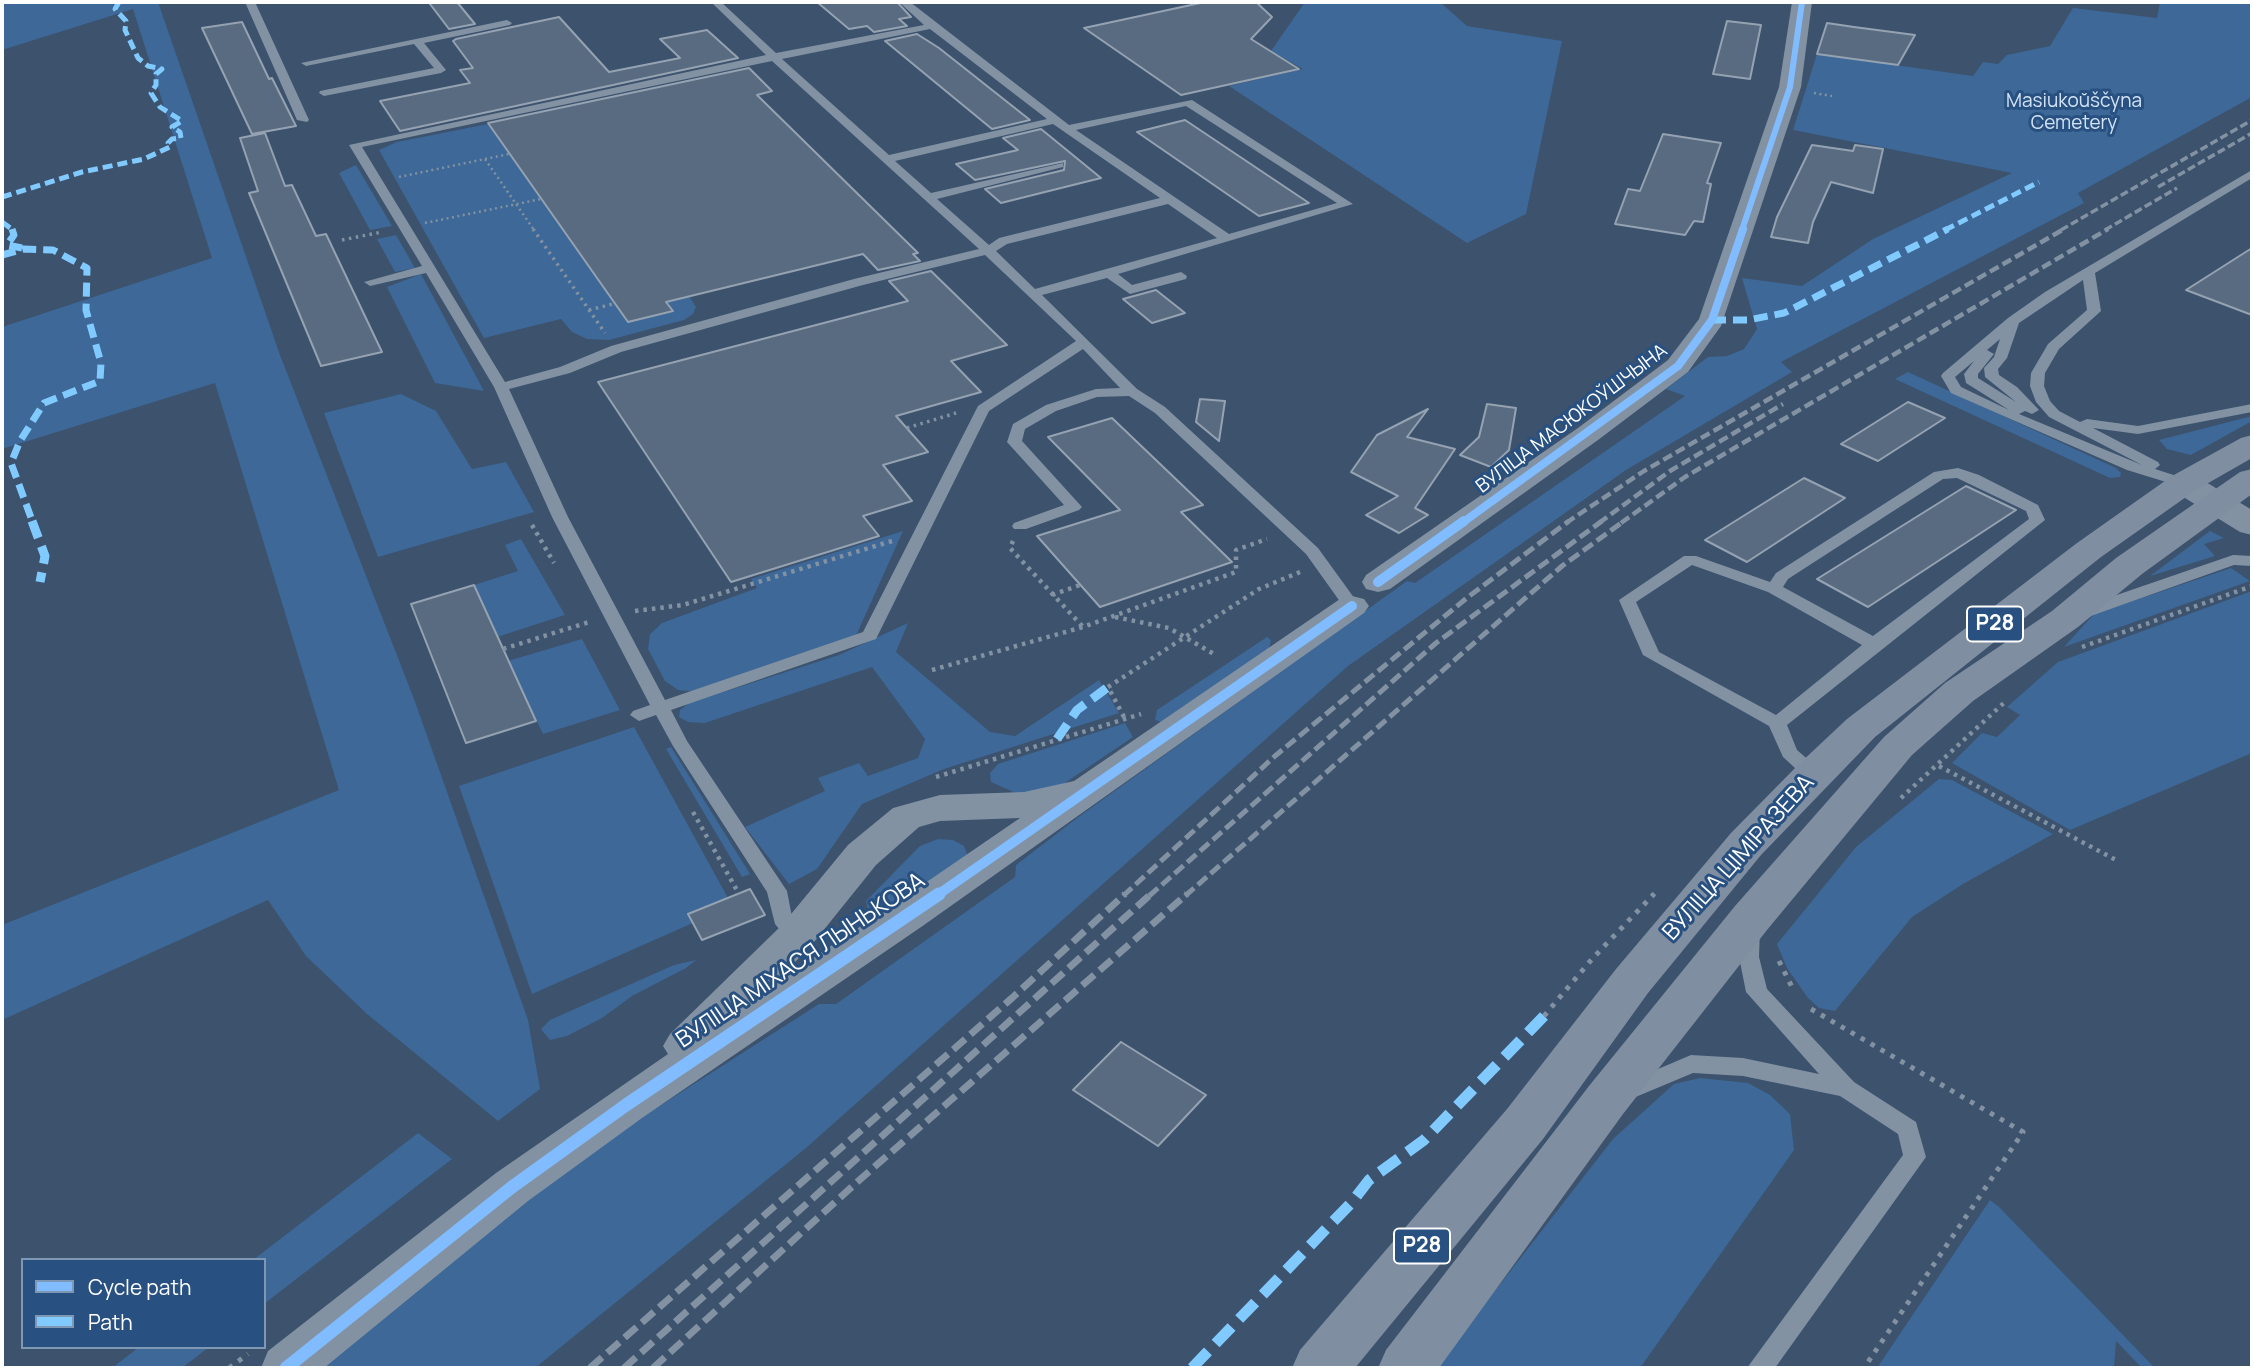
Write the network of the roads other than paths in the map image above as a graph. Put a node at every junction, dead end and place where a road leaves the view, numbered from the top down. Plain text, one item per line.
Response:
1 (250, 2) edge
2 (716, 2) edge
3 (904, 2) edge
4 (1802, 2) edge
5 (507, 23) dead end
6 (932, 26) junction
7 (417, 41) junction
8 (774, 57) junction
9 (306, 63) dead end
10 (324, 93) dead end
11 (303, 120) dead end
12 (1055, 120) junction
13 (1067, 129) junction
14 (888, 159) junction
15 (1059, 165) dead end
16 (2252, 173) edge
17 (929, 197) junction
18 (1172, 199) junction
19 (1227, 239) junction
20 (988, 251) junction
21 (429, 268) junction
22 (1109, 273) junction
23 (2089, 274) junction
24 (1181, 276) dead end
25 (370, 282) dead end
26 (1033, 293) junction
27 (2013, 321) junction
28 (1084, 341) junction
29 (501, 387) junction
30 (1132, 392) junction
31 (2252, 408) edge
32 (2054, 414) junction
33 (2051, 430) junction
34 (2252, 445) edge
35 (2252, 480) edge
36 (2184, 482) junction
37 (2218, 502) junction
38 (2252, 525) edge
39 (1020, 526) road end
40 (2252, 561) edge
41 (1378, 582) dead end
42 (1774, 589) junction
43 (1352, 606) joint
44 (2072, 634) junction
45 (1874, 644) junction
46 (661, 708) junction
47 (639, 715) dead end
48 (1777, 723) junction
49 (1813, 774) junction
50 (1028, 817) junction
51 (796, 936) junction
52 (1763, 936) junction
53 (1846, 1088) junction
54 (1606, 1100) junction
55 (626, 1105) junction
56 (1443, 1270) junction
57 (286, 1368) edge
58 (1320, 1368) edge
59 (1406, 1368) edge
60 (1760, 1368) edge

1 - 11 lane
2 - 8 lane
3 - 6 lane
4 - 41 street, ВУЛІЦА МАСЮКОЎШЧЫНА
5 - 7 lane
6 - 8 lane
6 - 12 lane
7 - 9 lane
7 - 10 lane
8 - 14 lane
8 - 21 lane
12 - 13 lane
12 - 14 lane
13 - 18 lane
13 - 19 lane
14 - 17 lane
15 - 17 lane
16 - 23 lane
17 - 20 lane
18 - 19 lane
18 - 20 lane
19 - 22 lane
20 - 26 lane
20 - 29 lane
21 - 25 lane
21 - 29 lane
22 - 24 lane
22 - 26 lane
23 - 27 lane
23 - 32 lane
26 - 28 lane
27 - 33 lane
27 - 33 lane
27 - 33 lane
28 - 30 lane
28 - 46 lane
29 - 46 lane
30 - 39 lane
30 - 43 lane
31 - 32 lane
32 - 36 lane
33 - 36 lane
34 - 36 main road, ВУЛІЦА ЦІМІРАЗЕВА / Р28
35 - 37 main road, ВУЛІЦА ЦІМІРАЗЕВА / Р28
36 - 37 street
36 - 49 main road, ВУЛІЦА ЦІМІРАЗЕВА / Р28
37 - 38 street
37 - 44 main road, ВУЛІЦА ЦІМІРАЗЕВА / Р28
40 - 44 lane
42 - 45 lane
42 - 45 lane
42 - 48 lane
43 - 50 street, ВУЛІЦА МІХАСЯ ЛЫНЬКОВА
44 - 52 main road, ВУЛІЦА ЦІМІРАЗЕВА / Р28
45 - 48 lane
46 - 47 lane
46 - 51 lane
48 - 49 lane
49 - 56 main road, ВУЛІЦА ЦІМІРАЗЕВА / Р28
50 - 51 street, ВУЛІЦА МІХАСЯ ЛЫНЬКОВА
50 - 55 street, ВУЛІЦА МІХАСЯ ЛЫНЬКОВА
51 - 55 street, ВУЛІЦА МІХАСЯ ЛЫНЬКОВА
52 - 53 lane
52 - 54 main road, ВУЛІЦА ЦІМІРАЗЕВА / Р28
53 - 54 lane
53 - 60 lane
54 - 56 main road, ВУЛІЦА ЦІМІРАЗЕВА / Р28
55 - 57 street, ВУЛІЦА МІХАСЯ ЛЫНЬКОВА
56 - 58 main road, ВУЛІЦА ЦІМІРАЗЕВА / Р28
56 - 59 main road, ВУЛІЦА ЦІМІРАЗЕВА / Р28

